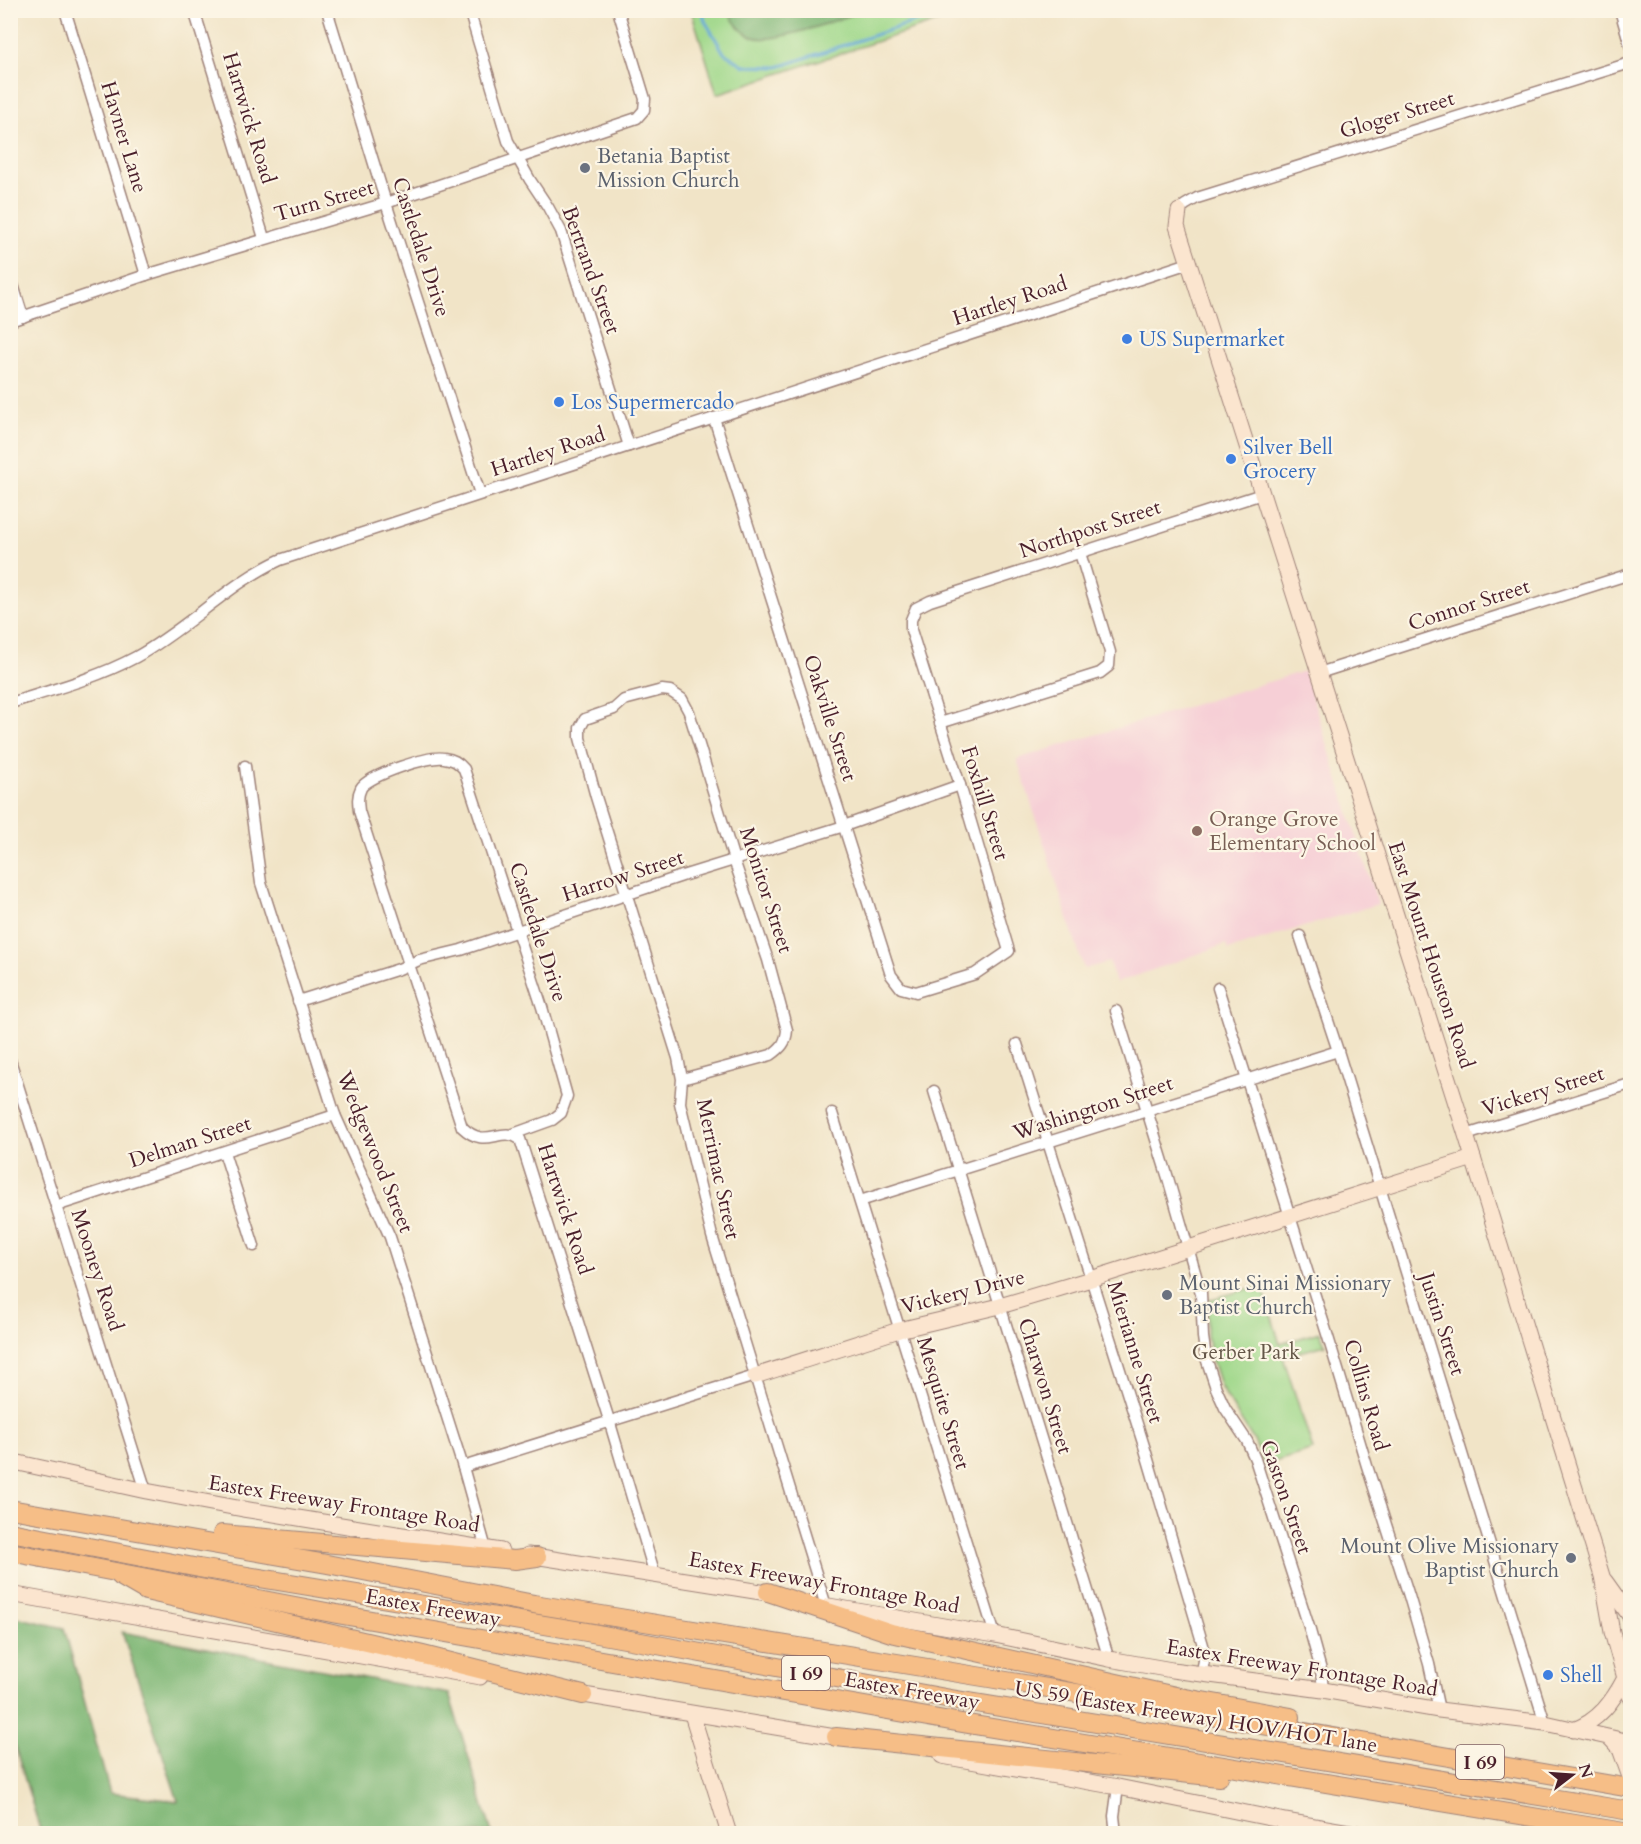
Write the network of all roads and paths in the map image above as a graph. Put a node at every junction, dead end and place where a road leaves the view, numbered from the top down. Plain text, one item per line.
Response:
1 (65, 10) edge
2 (194, 10) edge
3 (327, 10) edge
4 (469, 10) edge
5 (618, 10) edge
6 (1620, 10) edge
7 (1630, 45) edge
8 (1630, 63) edge
9 (518, 160) junction
10 (386, 203) junction
11 (1179, 211) joint
12 (264, 238) junction
13 (1189, 263) junction
14 (10, 275) edge
15 (146, 275) junction
16 (23, 317) junction
17 (10, 321) edge
18 (714, 418) junction
19 (629, 446) junction
20 (480, 494) junction
21 (1262, 494) junction
22 (1080, 553) junction
23 (1630, 574) edge
24 (930, 601) joint
25 (1319, 673) junction
26 (630, 699) joint
27 (10, 703) edge
28 (940, 723) junction
29 (410, 765) joint
30 (245, 766) dead end
31 (960, 785) junction
32 (844, 826) junction
33 (734, 860) junction
34 (628, 895) junction
35 (517, 930) junction
36 (1300, 936) dead end
37 (408, 965) junction
38 (941, 985) joint
39 (1218, 988) dead end
40 (298, 1001) junction
41 (1116, 1011) dead end
42 (1017, 1044) dead end
43 (1338, 1051) junction
44 (10, 1059) edge
45 (682, 1079) junction
46 (1247, 1079) junction
47 (1630, 1084) edge
48 (934, 1091) dead end
49 (1147, 1111) junction
50 (832, 1113) dead end
51 (335, 1115) junction
52 (513, 1134) junction
53 (1466, 1135) junction
54 (1048, 1142) junction
55 (224, 1152) junction
56 (1473, 1158) junction
57 (958, 1171) junction
58 (1380, 1187) junction
59 (860, 1202) junction
60 (56, 1206) junction
61 (1290, 1216) junction
62 (254, 1246) dead end
63 (1188, 1248) junction
64 (1091, 1279) junction
65 (1000, 1306) junction
66 (899, 1330) junction
67 (755, 1376) junction
68 (609, 1420) junction
69 (10, 1461) edge
70 (464, 1467) junction
71 (146, 1491) junction
72 (10, 1509) edge
73 (42, 1515) junction
74 (10, 1532) edge
75 (486, 1549) junction
76 (10, 1551) edge
77 (537, 1557) junction
78 (105, 1568) junction
79 (655, 1575) junction
80 (1602, 1576) junction
81 (768, 1592) junction
82 (10, 1594) edge
83 (826, 1606) junction
84 (1630, 1616) edge
85 (995, 1635) junction
86 (1630, 1639) edge
87 (1615, 1644) junction
88 (1109, 1659) junction
89 (1201, 1674) junction
90 (1625, 1678) junction
91 (1323, 1690) junction
92 (583, 1695) junction
93 (1630, 1696) edge
94 (1439, 1710) junction
95 (692, 1714) junction
96 (1545, 1723) junction
97 (1573, 1730) junction
98 (836, 1737) junction
99 (1610, 1738) junction
100 (1630, 1742) edge
101 (1366, 1743) junction
102 (1630, 1777) edge
103 (1294, 1778) junction
104 (1118, 1787) junction
105 (1630, 1788) edge
106 (1630, 1811) edge
107 (1283, 1827) edge
108 (729, 1833) edge
109 (1116, 1833) edge
110 (1361, 1833) edge
111 (1630, 1833) edge

1 - 15 street, Havner Lane
2 - 12 street, Hartwick Road
3 - 10 street, Castledale Drive
4 - 9 street, Bertrand Street
5 - 9 street, Turn Street
6 - 7 street
8 - 11 street, Gloger Street
9 - 10 street, Turn Street
9 - 19 street, Bertrand Street
10 - 12 street, Turn Street
10 - 20 street, Castledale Drive
11 - 13 main road, East Mount Houston Road
12 - 15 street, Turn Street
13 - 18 street, Hartley Road
13 - 21 main road, East Mount Houston Road
14 - 16 street
15 - 16 street, Turn Street
16 - 17 street, Turn Street
18 - 19 street, Hartley Road
18 - 32 street, Oakville Street
19 - 20 street, Hartley Road
20 - 27 street, Hartley Road
21 - 22 street, Northpost Street
21 - 25 main road, East Mount Houston Road
22 - 24 street, Northpost Street
22 - 28 street
23 - 25 street, Connor Street
24 - 28 street, Foxhill Street
25 - 53 main road, East Mount Houston Road
26 - 33 street, Monitor Street
26 - 34 street, Merrimac Street
28 - 31 street, Foxhill Street
29 - 35 street, Castledale Drive
29 - 37 street, Hartwick Road
30 - 40 street, Wedgewood Street
31 - 32 street, Harrow Street
31 - 38 street, Foxhill Street
32 - 33 street, Harrow Street
32 - 38 street, Oakville Street
33 - 34 street, Harrow Street
33 - 45 street, Monitor Street
34 - 35 street, Harrow Street
34 - 45 street, Merrimac Street
35 - 37 street, Harrow Street
35 - 52 street, Castledale Drive
36 - 43 street, Justin Street
37 - 40 street, Harrow Street
37 - 52 street, Hartwick Road
39 - 46 street, Collins Road
40 - 51 street, Wedgewood Street
41 - 49 street, Gaston Street
42 - 54 street, Mierianne Street
43 - 46 street, Washington Street
43 - 58 street, Justin Street
44 - 60 street, Mooney Road
45 - 67 street, Merrimac Street
46 - 49 street, Washington Street
46 - 61 street, Collins Road
47 - 53 street, Vickery Street
48 - 57 street, Charwon Street
49 - 54 street, Washington Street
49 - 63 street, Gaston Street
50 - 59 street, Mesquite Street
51 - 55 street, Delman Street
51 - 70 street, Wedgewood Street
52 - 68 street, Hartwick Road
53 - 56 main road, East Mount Houston Road
54 - 57 street, Washington Street
54 - 64 street, Mierianne Street
55 - 60 street, Delman Street
55 - 62 street
56 - 58 main road, Vickery Drive
56 - 80 main road, East Mount Houston Road
57 - 59 street, Washington Street
57 - 65 street, Charwon Street
58 - 61 main road, Vickery Drive
58 - 96 street, Justin Street
59 - 66 street, Mesquite Street
60 - 71 street, Mooney Road
61 - 63 main road, Vickery Drive
61 - 94 street, Collins Road
63 - 64 main road, Vickery Drive
63 - 91 street, Gaston Street
64 - 65 main road, Vickery Drive
64 - 89 street, Mierianne Street
65 - 66 main road, Vickery Drive
65 - 88 street, Charwon Street
66 - 67 main road, Vickery Drive
66 - 85 street, Mesquite Street
67 - 68 street, Vickery Drive
67 - 83 street, Merrimac Street
68 - 70 street, Vickery Drive
68 - 79 street, Hartwick Road
69 - 71 main road, Eastex Freeway Frontage Road
70 - 75 street, Wedgewood Street
71 - 75 main road, Eastex Freeway Frontage Road
72 - 73 highway, Eastex Freeway / I 69
73 - 77 highway
73 - 101 highway, Eastex Freeway / I 69
74 - 106 highway, US 59 (Eastex Freeway) HOV/HOT lane / I 69
75 - 77 main road, Eastex Freeway Frontage Road
76 - 78 highway, Eastex Freeway / I 69
77 - 79 main road, Eastex Freeway Frontage Road
78 - 92 highway
78 - 103 highway, Eastex Freeway / I 69
79 - 81 main road, Eastex Freeway Frontage Road
80 - 84 main road, East Mount Houston Road
80 - 87 main road, East Mount Houston Road
81 - 83 main road, Eastex Freeway Frontage Road
81 - 101 highway
82 - 92 main road
83 - 85 main road, Eastex Freeway Frontage Road
85 - 88 main road, Eastex Freeway Frontage Road
86 - 87 main road
87 - 90 main road, East Mount Houston Road
88 - 89 main road, Eastex Freeway Frontage Road
89 - 91 main road, Eastex Freeway Frontage Road
90 - 93 main road, East Mount Houston Road
90 - 97 main road
91 - 94 main road, Eastex Freeway Frontage Road
92 - 95 main road
94 - 96 main road, Eastex Freeway Frontage Road
95 - 98 main road
95 - 108 main road
96 - 97 main road, Eastex Freeway Frontage Road
97 - 99 main road, Eastex Freeway Frontage Road
98 - 103 highway
98 - 104 main road
99 - 100 main road, Eastex Freeway Frontage Road
99 - 102 main road
101 - 105 highway, Eastex Freeway / I 69
103 - 111 highway, Eastex Freeway / I 69
104 - 107 main road
104 - 109 street
107 - 110 main road

